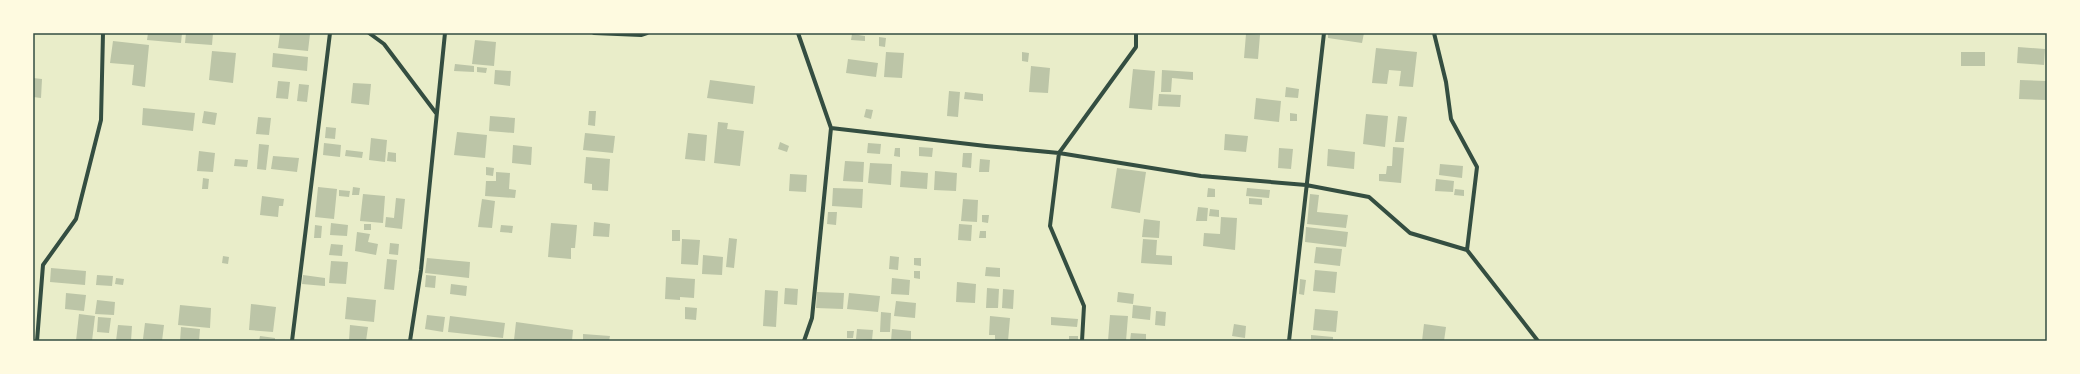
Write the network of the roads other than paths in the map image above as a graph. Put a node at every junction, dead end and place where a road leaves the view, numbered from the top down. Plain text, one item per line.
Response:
1 (103, 33) edge
2 (330, 33) edge
3 (369, 33) edge
4 (444, 33) edge
5 (594, 33) edge
6 (647, 33) edge
7 (798, 33) edge
8 (1136, 33) edge
9 (1324, 33) edge
10 (1434, 33) edge
11 (436, 113) junction
12 (831, 128) junction
13 (1059, 153) junction
14 (1306, 185) junction
15 (1467, 250) junction
16 (37, 341) edge
17 (292, 341) edge
18 (410, 341) edge
19 (804, 341) edge
20 (1082, 341) edge
21 (1289, 341) edge
22 (1538, 341) edge

1 - 16 street
2 - 17 street
3 - 11 street
4 - 11 street
5 - 6 street
7 - 12 street
8 - 13 street
9 - 14 street
10 - 15 street
11 - 18 street
12 - 13 street
12 - 19 street
13 - 14 street
13 - 20 street
14 - 15 street
14 - 21 street
15 - 22 street

